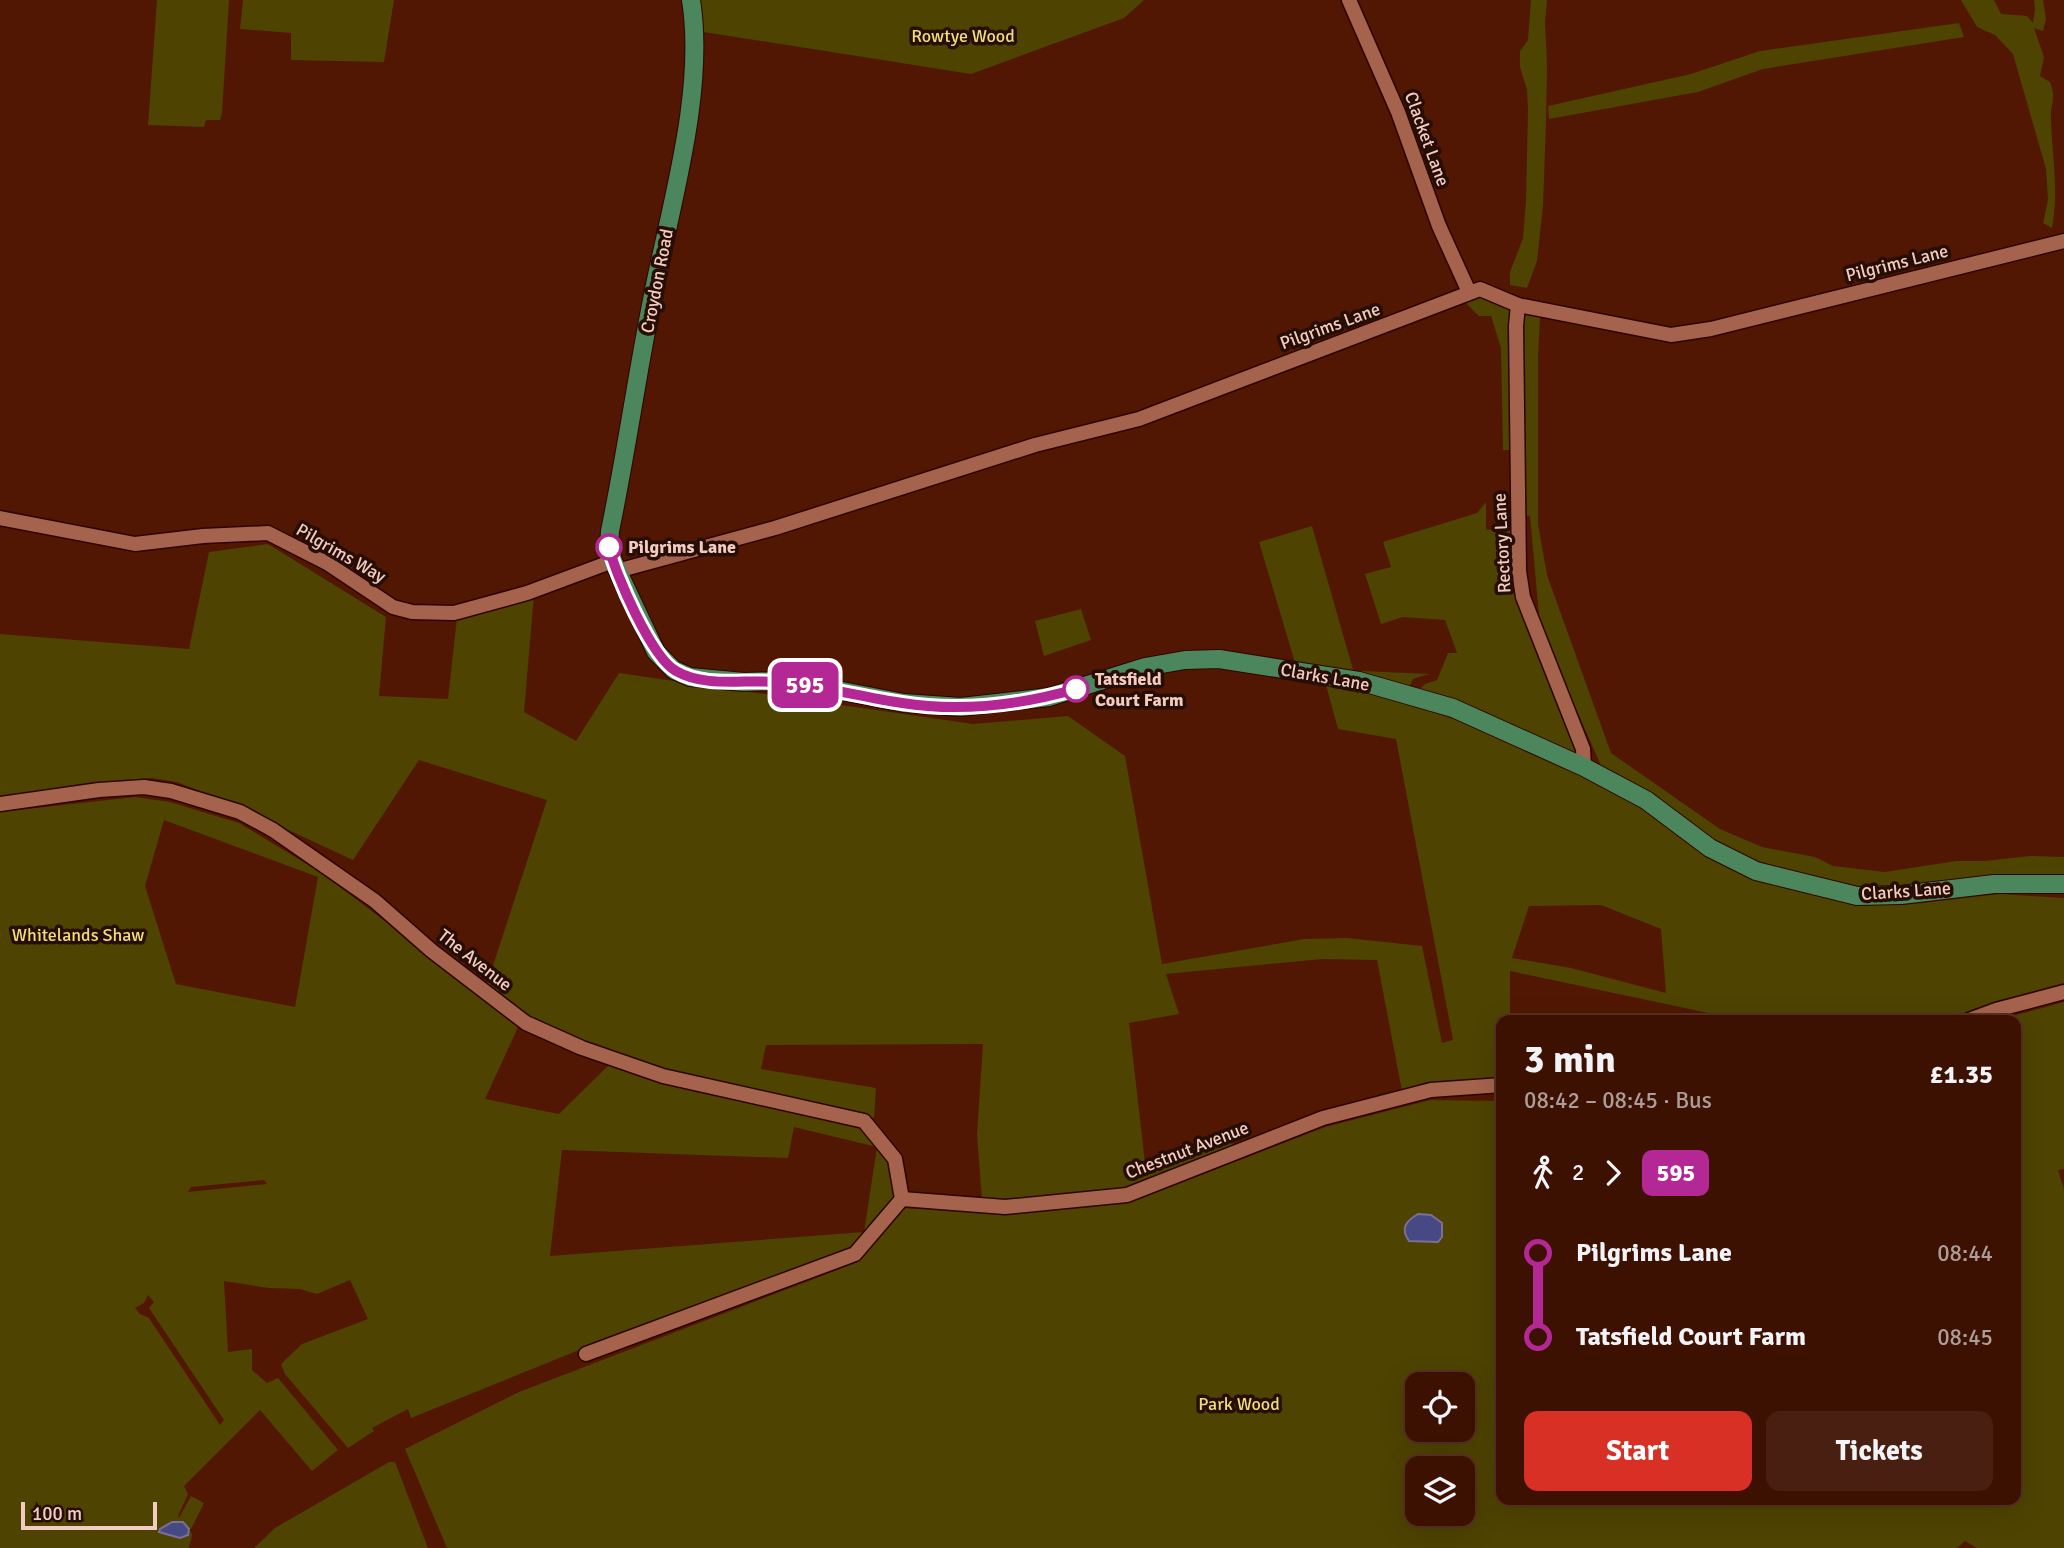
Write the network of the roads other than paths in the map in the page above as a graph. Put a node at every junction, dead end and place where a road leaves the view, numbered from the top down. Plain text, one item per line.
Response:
1 (691, 0) edge
2 (1349, 0) edge
3 (2064, 241) edge
4 (1469, 292) junction
5 (1518, 305) junction
6 (0, 518) edge
7 (615, 566) junction
8 (1584, 767) junction
9 (0, 804) edge
10 (2064, 884) edge
11 (2064, 992) edge
12 (1982, 1015) edge
13 (1496, 1085) edge
14 (902, 1199) junction
15 (586, 1354) dead end

1 - 7 main road, Croydon Road
2 - 4 street, Clacket Lane
3 - 5 street, Pilgrims Lane
4 - 5 street, Pilgrims Lane
4 - 7 street, Pilgrims Lane
5 - 8 street, Rectory Lane
6 - 7 street, Pilgrims Way
7 - 8 main road, Clarks Lane
8 - 10 main road, Clarks Lane
9 - 14 street, The Avenue
11 - 12 street
13 - 14 street, Chestnut Avenue
14 - 15 street

